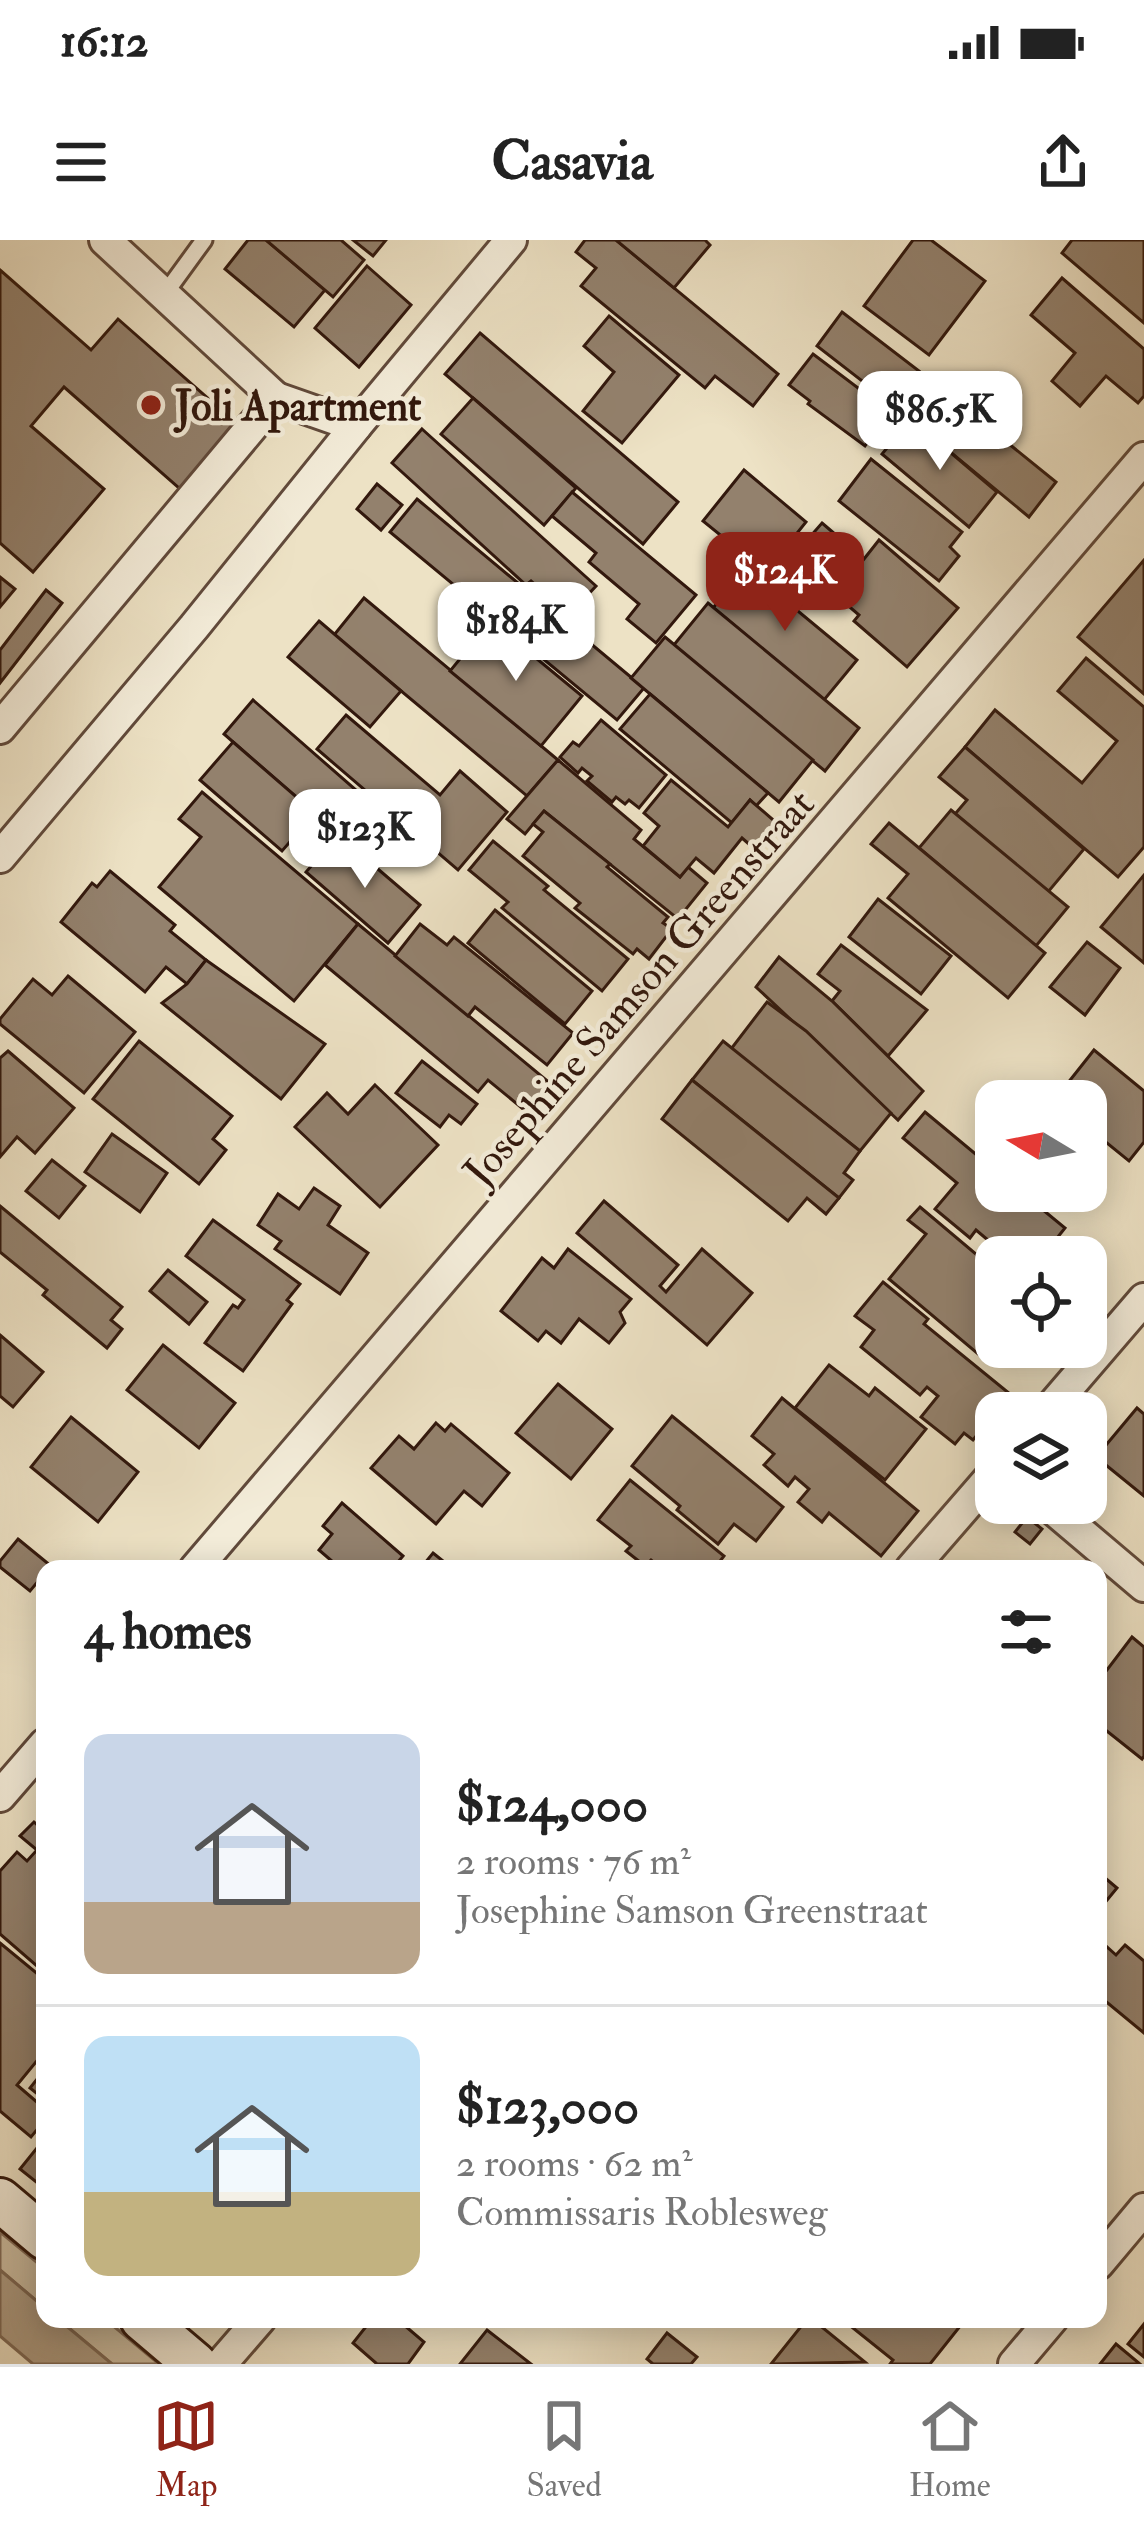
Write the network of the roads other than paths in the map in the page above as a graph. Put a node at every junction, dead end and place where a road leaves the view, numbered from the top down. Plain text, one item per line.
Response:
1 (205, 240) edge
2 (511, 240) edge
3 (118, 244) edge
4 (164, 295) junction
5 (276, 398) junction
6 (356, 426) junction
7 (1144, 458) edge
8 (0, 728) edge
9 (0, 857) edge
10 (1144, 1299) edge
11 (1064, 1392) edge
12 (975, 1495) edge
13 (1071, 1524) edge
14 (203, 1560) edge
15 (919, 1560) edge
16 (1144, 1586) edge
17 (36, 1754) edge
18 (0, 1796) edge
19 (0, 2200) edge
20 (1144, 2209) edge
21 (36, 2230) edge
22 (1107, 2253) edge
23 (153, 2328) edge
24 (252, 2328) edge
25 (1045, 2328) edge
26 (195, 2364) edge
27 (221, 2364) edge
28 (1015, 2364) edge

1 - 4 lane
2 - 6 street
3 - 4 street
4 - 5 street
5 - 6 street
5 - 8 street
6 - 9 street
7 - 14 street, Josephine Samson Greenstraat
10 - 11 street
12 - 15 street
13 - 16 street
17 - 18 street
19 - 21 street
20 - 22 street
23 - 26 street
24 - 27 street
25 - 28 street

